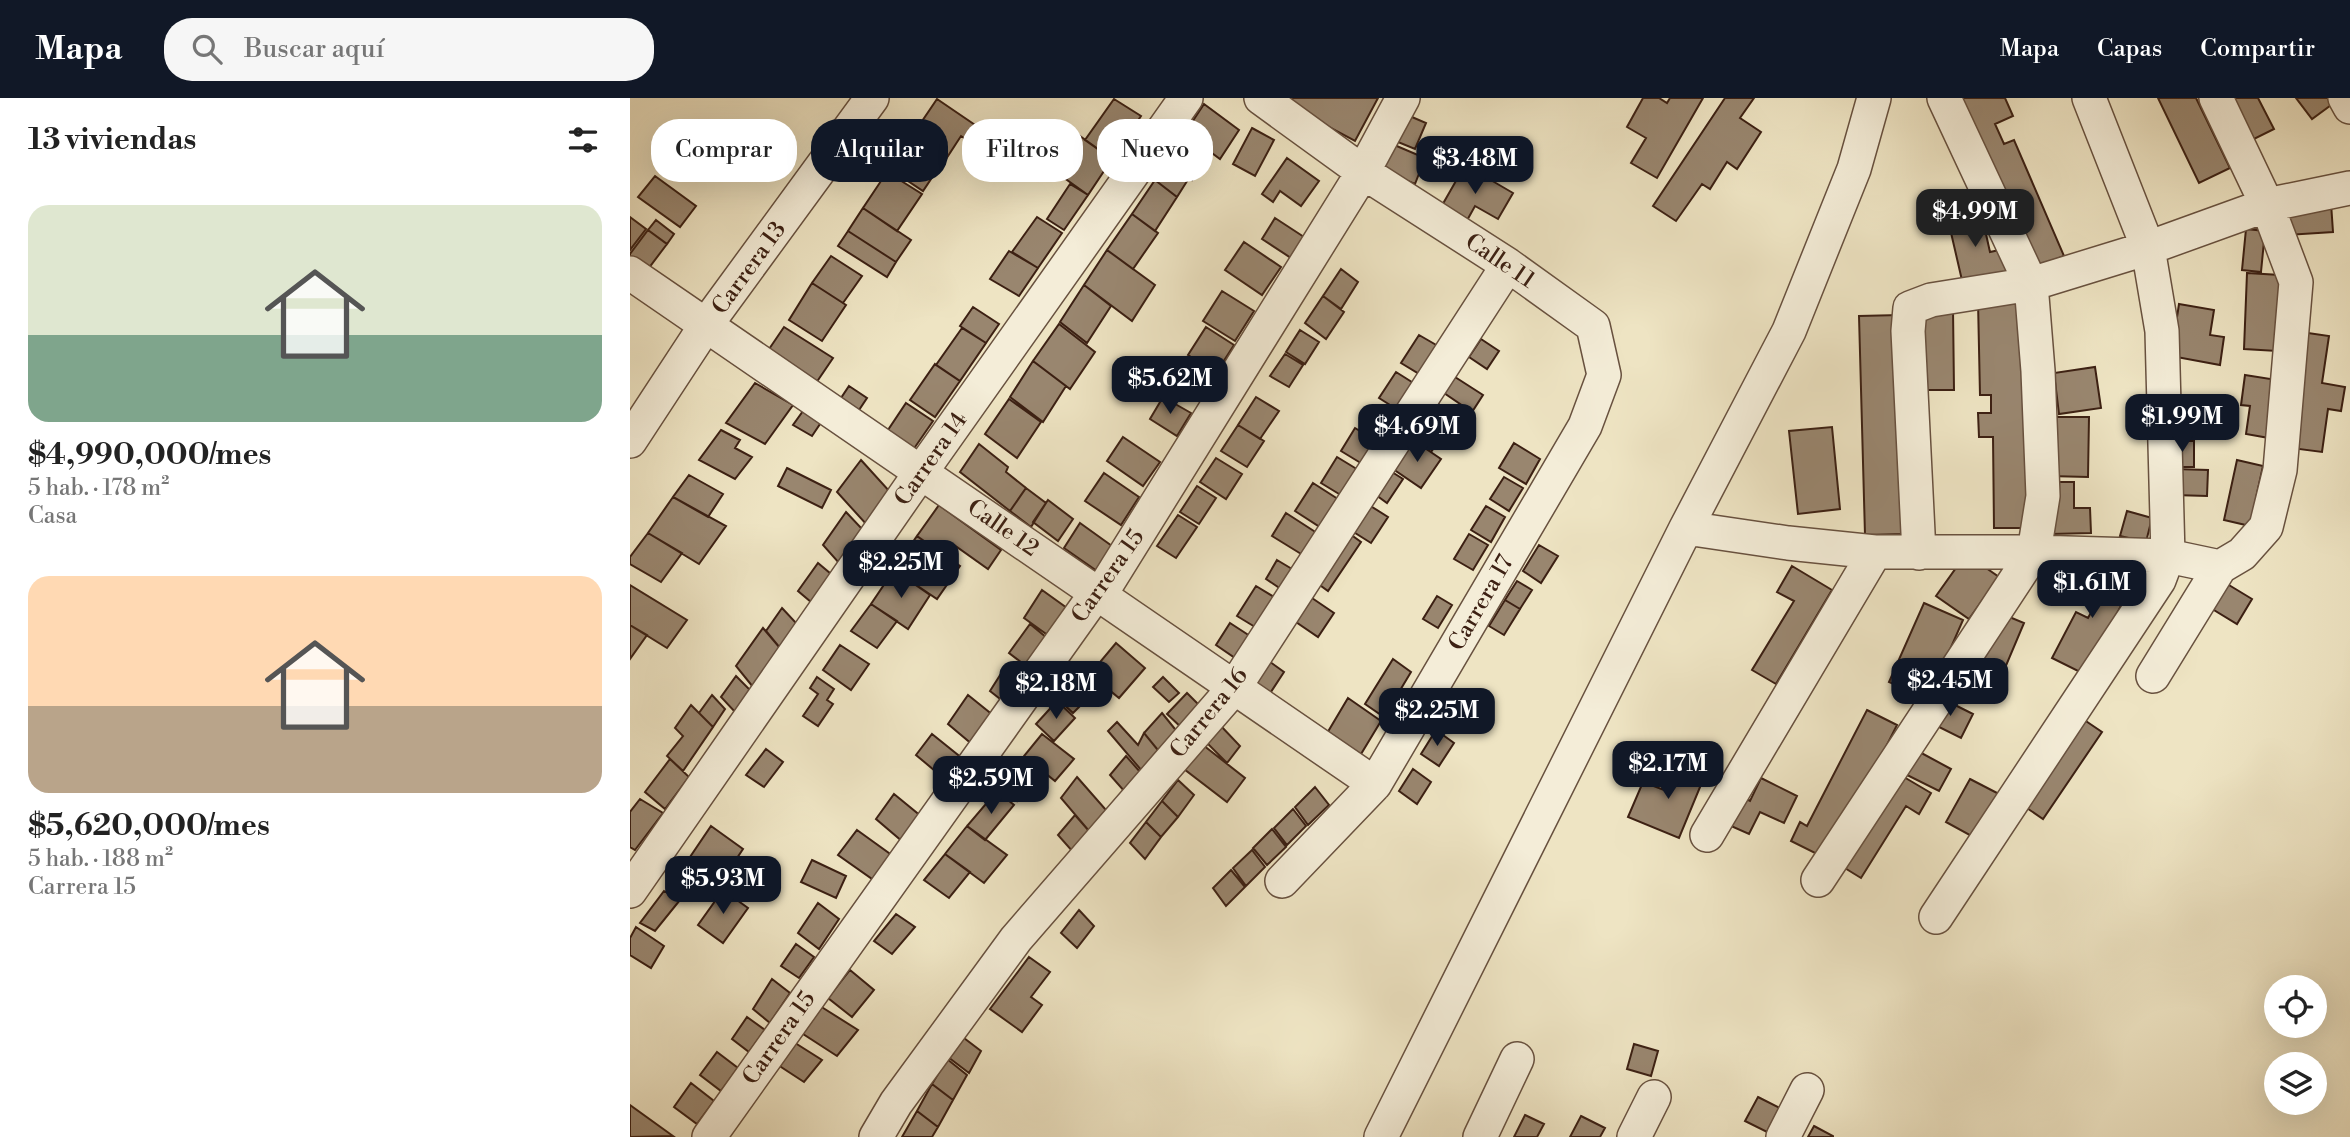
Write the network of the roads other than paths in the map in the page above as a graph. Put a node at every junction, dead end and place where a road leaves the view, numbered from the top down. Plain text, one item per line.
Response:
1 (872, 98) edge
2 (1186, 98) edge
3 (1261, 98) edge
4 (1403, 98) edge
5 (1874, 98) edge
6 (1944, 98) edge
7 (2089, 98) edge
8 (2216, 98) edge
9 (2345, 98) edge
10 (2350, 107) edge
11 (1363, 172) junction
12 (2350, 188) edge
13 (2267, 205) junction
14 (2148, 248) junction
15 (1508, 265) junction
16 (630, 273) edge
17 (2031, 284) junction
18 (706, 325) junction
19 (1604, 374) joint
20 (630, 441) edge
21 (921, 472) junction
22 (1686, 528) junction
23 (1875, 552) junction
24 (2034, 552) junction
25 (1919, 553) junction
26 (2168, 556) junction
27 (2220, 568) junction
28 (1100, 595) junction
29 (2153, 676) dead end
30 (1234, 688) junction
31 (1375, 784) junction
32 (1707, 835) dead end
33 (1818, 880) dead end
34 (1282, 881) dead end
35 (630, 891) edge
36 (1936, 917) dead end
37 (1517, 1059) dead end
38 (1807, 1090) dead end
39 (1654, 1097) dead end
40 (709, 1137) edge
41 (876, 1137) edge
42 (1381, 1137) edge
43 (1480, 1137) edge
44 (1634, 1137) edge
45 (1783, 1137) edge

1 - 18 street, Carrera 13
2 - 21 street, Carrera 14
3 - 11 street, Calle 11
4 - 11 street, Carrera 15
5 - 22 street
6 - 17 street
7 - 14 street
8 - 13 street
9 - 10 street
11 - 15 street, Calle 11
11 - 28 street, Carrera 15
12 - 13 street
13 - 14 street
13 - 27 street
14 - 17 street
14 - 26 street
15 - 19 street, Calle 11
15 - 30 street, Carrera 16
16 - 18 street, Calle 12
17 - 24 street
17 - 25 street
18 - 20 street, Carrera 13
18 - 21 street, Calle 12
19 - 31 street, Carrera 17
21 - 28 street, Calle 12
21 - 35 street, Carrera 14
22 - 23 street
22 - 42 street
23 - 25 street
23 - 32 street
24 - 25 street
24 - 26 street
24 - 33 street
26 - 27 street
26 - 36 street
27 - 29 street
28 - 30 street, Calle 12
28 - 40 street, Carrera 15
30 - 31 street, Calle 12
30 - 41 street, Carrera 16
31 - 34 street, Carrera 17
37 - 43 street
38 - 45 street
39 - 44 street

